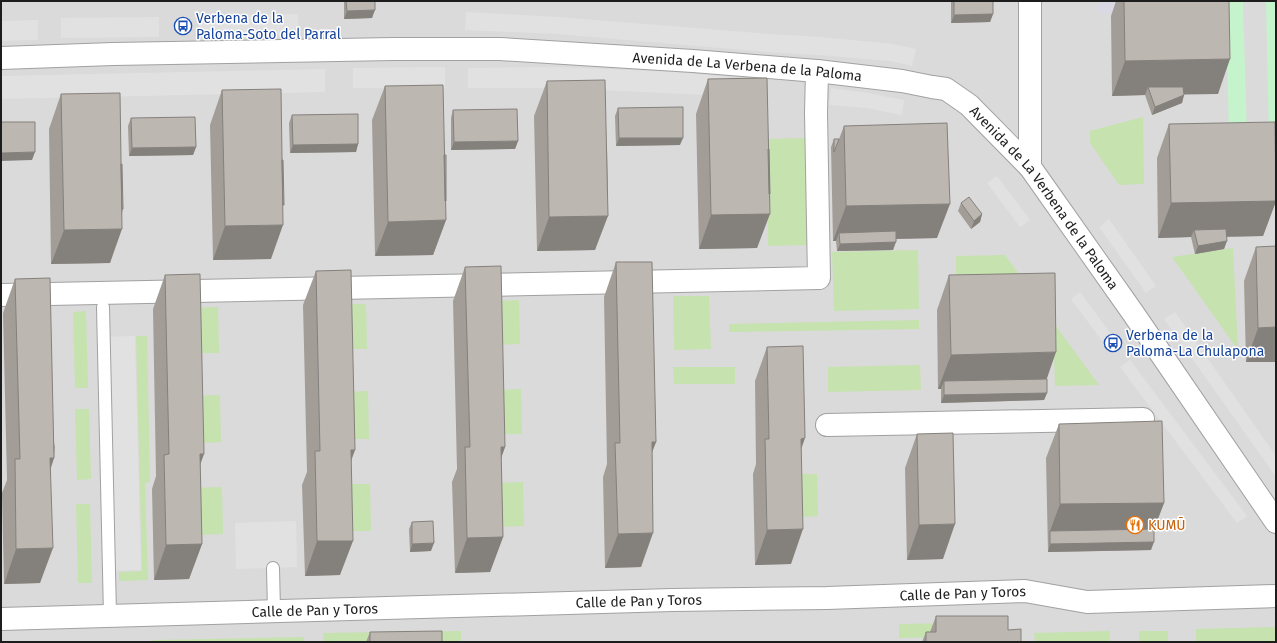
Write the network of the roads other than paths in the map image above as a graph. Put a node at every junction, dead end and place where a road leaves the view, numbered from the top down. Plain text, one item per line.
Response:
1 (1030, 1) edge
2 (1, 58) edge
3 (817, 71) junction
4 (1030, 167) junction
5 (1, 295) edge
6 (100, 300) junction
7 (1143, 419) dead end
8 (827, 425) dead end
9 (1276, 522) edge
10 (273, 568) dead end
11 (1276, 596) edge
12 (274, 611) junction
13 (110, 615) junction
14 (1, 619) edge

1 - 4 street
2 - 3 street, Avenida de La Verbena de la Paloma
3 - 4 street, Avenida de La Verbena de la Paloma
3 - 6 street
4 - 9 street, Avenida de La Verbena de la Paloma
5 - 6 street
6 - 13 lane
7 - 8 street
10 - 12 lane
11 - 12 street, Calle de Pan y Toros
12 - 13 street, Calle de Pan y Toros
13 - 14 street, Calle de Pan y Toros

